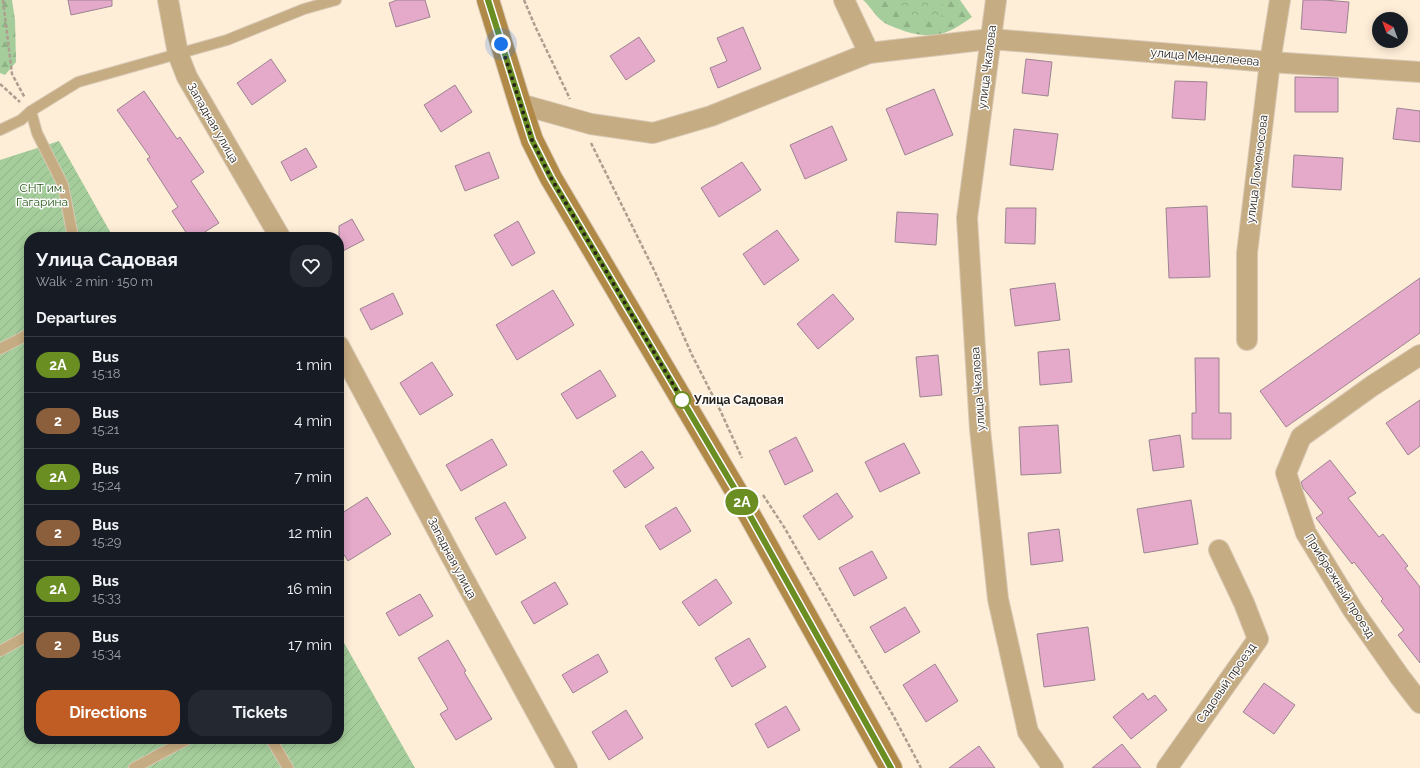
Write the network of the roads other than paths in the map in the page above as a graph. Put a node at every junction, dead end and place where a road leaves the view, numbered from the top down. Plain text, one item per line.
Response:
1 (168, 0) edge
2 (336, 0) edge
3 (488, 0) edge
4 (844, 0) edge
5 (996, 0) edge
6 (1280, 0) edge
7 (991, 39) junction
8 (869, 53) junction
9 (178, 54) junction
10 (1270, 62) junction
11 (1420, 72) edge
12 (520, 104) junction
13 (31, 111) junction
14 (0, 130) edge
15 (72, 232) edge
16 (277, 232) edge
17 (24, 337) edge
18 (1247, 340) dead end
19 (0, 349) edge
20 (344, 355) edge
21 (1420, 355) edge
22 (1220, 550) dead end
23 (24, 638) edge
24 (0, 651) edge
25 (1420, 703) edge
26 (179, 744) edge
27 (274, 744) edge
28 (134, 768) edge
29 (288, 768) edge
30 (567, 768) edge
31 (891, 768) edge
32 (1053, 768) edge
33 (1167, 768) edge

1 - 9 street, Западная улица
2 - 9 lane
3 - 12 street
4 - 8 street
5 - 7 street, улица Чкалова
6 - 10 street, улица Ломоносова
7 - 8 street, улица Менделеева
7 - 10 street, улица Менделеева
7 - 32 street, улица Чкалова
8 - 12 street, улица Менделеева
9 - 13 lane
9 - 16 street, Западная улица
10 - 11 street, улица Менделеева
10 - 18 street, улица Ломоносова
12 - 31 street
13 - 14 lane
13 - 15 lane
17 - 19 lane
20 - 30 street, Западная улица
21 - 25 street, Прибрежный проезд
22 - 33 street, Садовый проезд
23 - 24 lane
26 - 28 lane
27 - 29 lane

